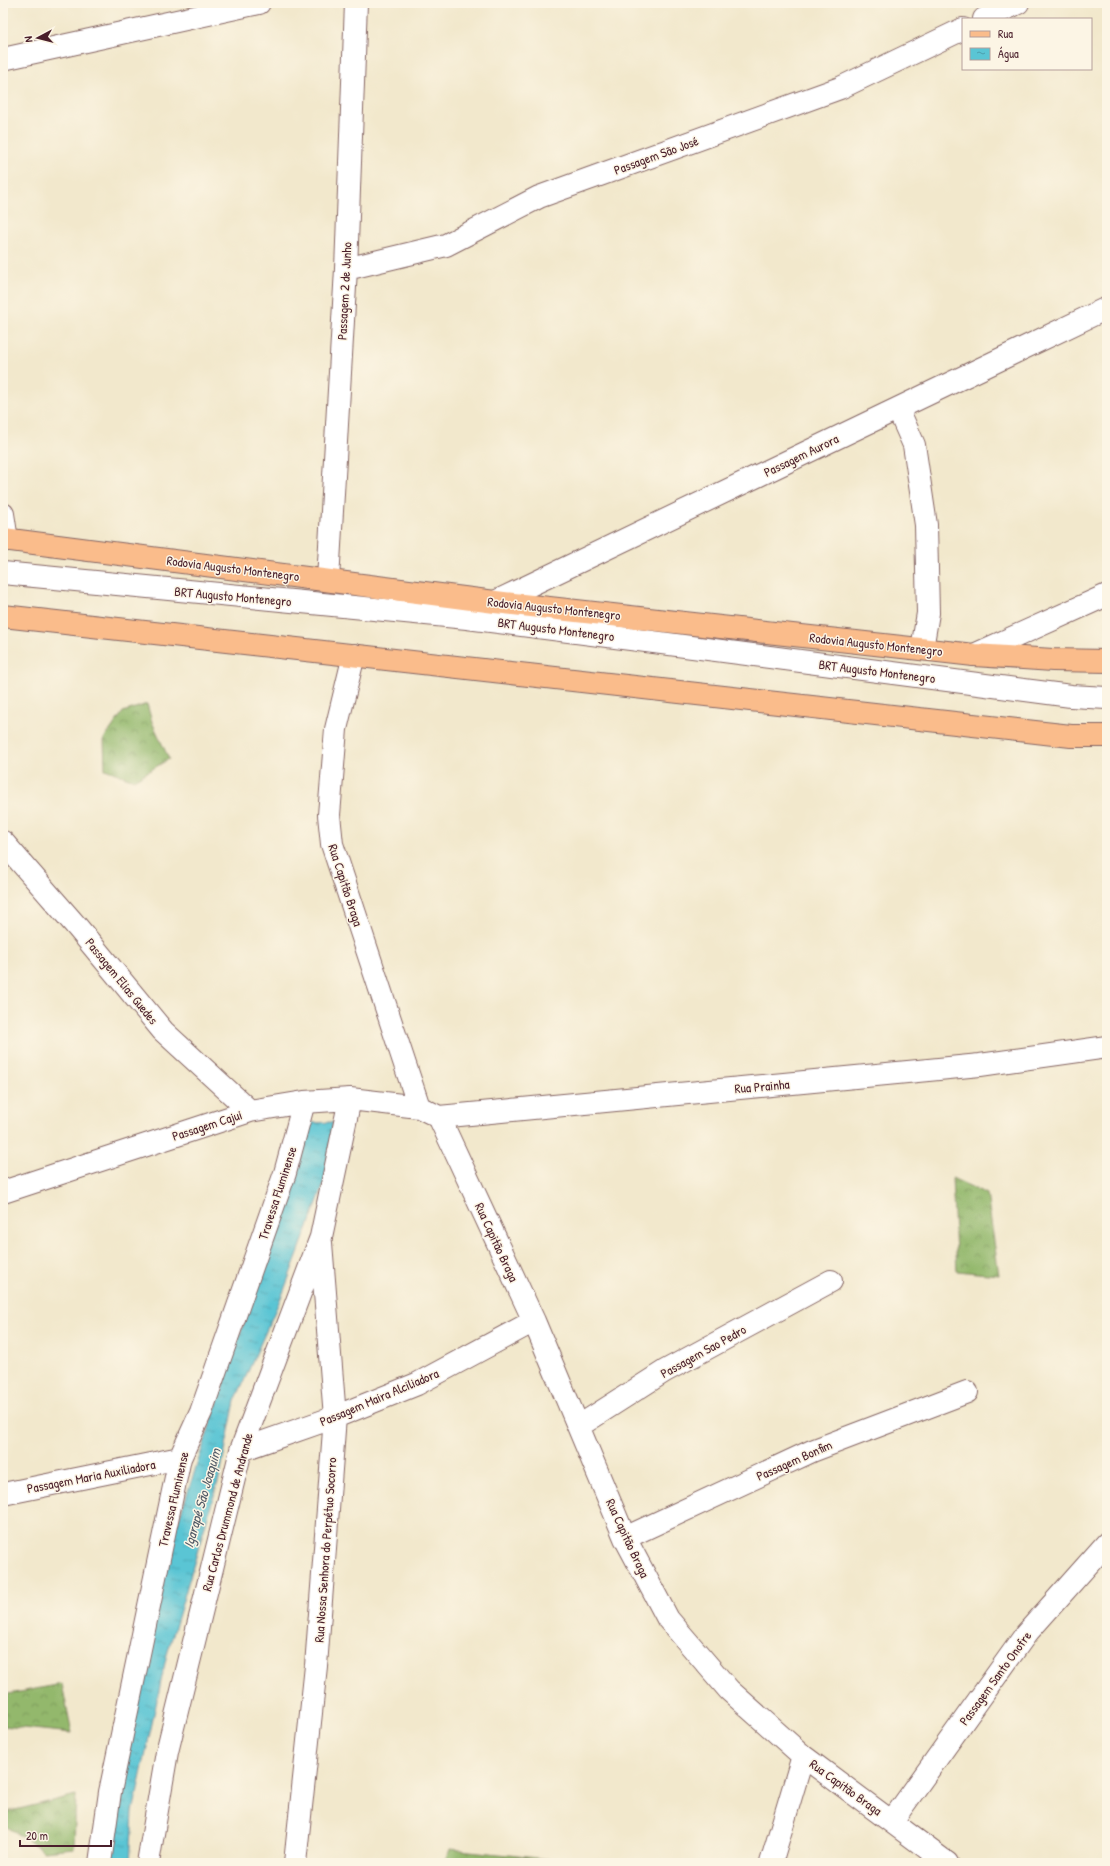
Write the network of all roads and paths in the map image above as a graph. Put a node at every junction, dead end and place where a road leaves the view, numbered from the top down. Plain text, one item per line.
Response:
1 (259, 3) edge
2 (356, 3) edge
3 (1018, 3) edge
4 (986, 18) edge
5 (962, 29) edge
6 (3, 59) edge
7 (346, 269) junction
8 (1107, 308) edge
9 (898, 409) junction
10 (3, 514) edge
11 (5, 539) edge
12 (3, 574) edge
13 (328, 580) junction
14 (1107, 595) edge
15 (496, 602) junction
16 (3, 616) edge
17 (922, 649) junction
18 (354, 655) junction
19 (974, 655) junction
20 (1107, 661) edge
21 (1107, 698) edge
22 (1071, 736) junction
23 (1107, 736) edge
24 (1107, 743) edge
25 (3, 842) edge
26 (1107, 1047) edge
27 (350, 1099) junction
28 (304, 1102) junction
29 (419, 1107) junction
30 (250, 1111) junction
31 (439, 1117) junction
32 (3, 1192) edge
33 (321, 1237) junction
34 (831, 1281) dead end
35 (534, 1321) junction
36 (967, 1392) dead end
37 (335, 1417) junction
38 (579, 1426) junction
39 (240, 1450) junction
40 (180, 1458) junction
41 (3, 1494) edge
42 (625, 1538) junction
43 (1107, 1543) edge
44 (803, 1756) junction
45 (892, 1821) junction
46 (100, 1863) edge
47 (148, 1863) edge
48 (295, 1863) edge
49 (771, 1863) edge
50 (947, 1863) edge

1 - 6 street
2 - 7 street, Passagem 2 de Junho
3 - 4 street
5 - 7 street, Passagem São José
7 - 13 street, Passagem 2 de Junho
8 - 9 street, Passagem Aurora
9 - 15 street, Passagem Aurora
9 - 17 street
10 - 11 street
11 - 13 main road, Rodovia Augusto Montenegro
12 - 21 street, BRT Augusto Montenegro
13 - 15 main road, Rodovia Augusto Montenegro
14 - 19 street
15 - 17 main road, Rodovia Augusto Montenegro
16 - 18 main road
17 - 19 main road, Rodovia Augusto Montenegro
18 - 22 main road
18 - 29 street, Rua Capitão Braga
19 - 20 main road, Rodovia Augusto Montenegro
22 - 23 main road
22 - 24 main road
25 - 30 street, Passagem Elias Guedes
26 - 31 street, Rua Prainha
27 - 28 street, Passagem Cajui
27 - 29 street, Passagem Cajui
27 - 33 street, Rua Carlos Drummond de Andrande
28 - 30 street, Passagem Cajui
28 - 40 street, Travessa Fluminense
29 - 31 street
30 - 32 street, Passagem Cajui
31 - 35 street, Rua Capitão Braga
33 - 37 street, Rua Nossa Senhora do Perpétuo Socorro
33 - 39 street, Rua Carlos Drummond de Andrande
34 - 38 street, Passagem Sao Pedro
35 - 37 street, Passagem Maira Alciliadora
35 - 38 street, Rua Capitão Braga
36 - 42 street, Passagem Bonfim
37 - 39 street, Passagem Maira Alciliadora
37 - 48 street, Rua Nossa Senhora do Perpétuo Socorro
38 - 42 street, Rua Capitão Braga
39 - 47 street, Rua Carlos Drummond de Andrande
40 - 41 street, Passagem Maria Auxiliadora
40 - 46 street, Travessa Fluminense
42 - 44 street, Rua Capitão Braga
43 - 45 street, Passagem Santo Onofre
44 - 45 street, Rua Capitão Braga
44 - 49 street
45 - 50 street, Rua Capitão Braga

